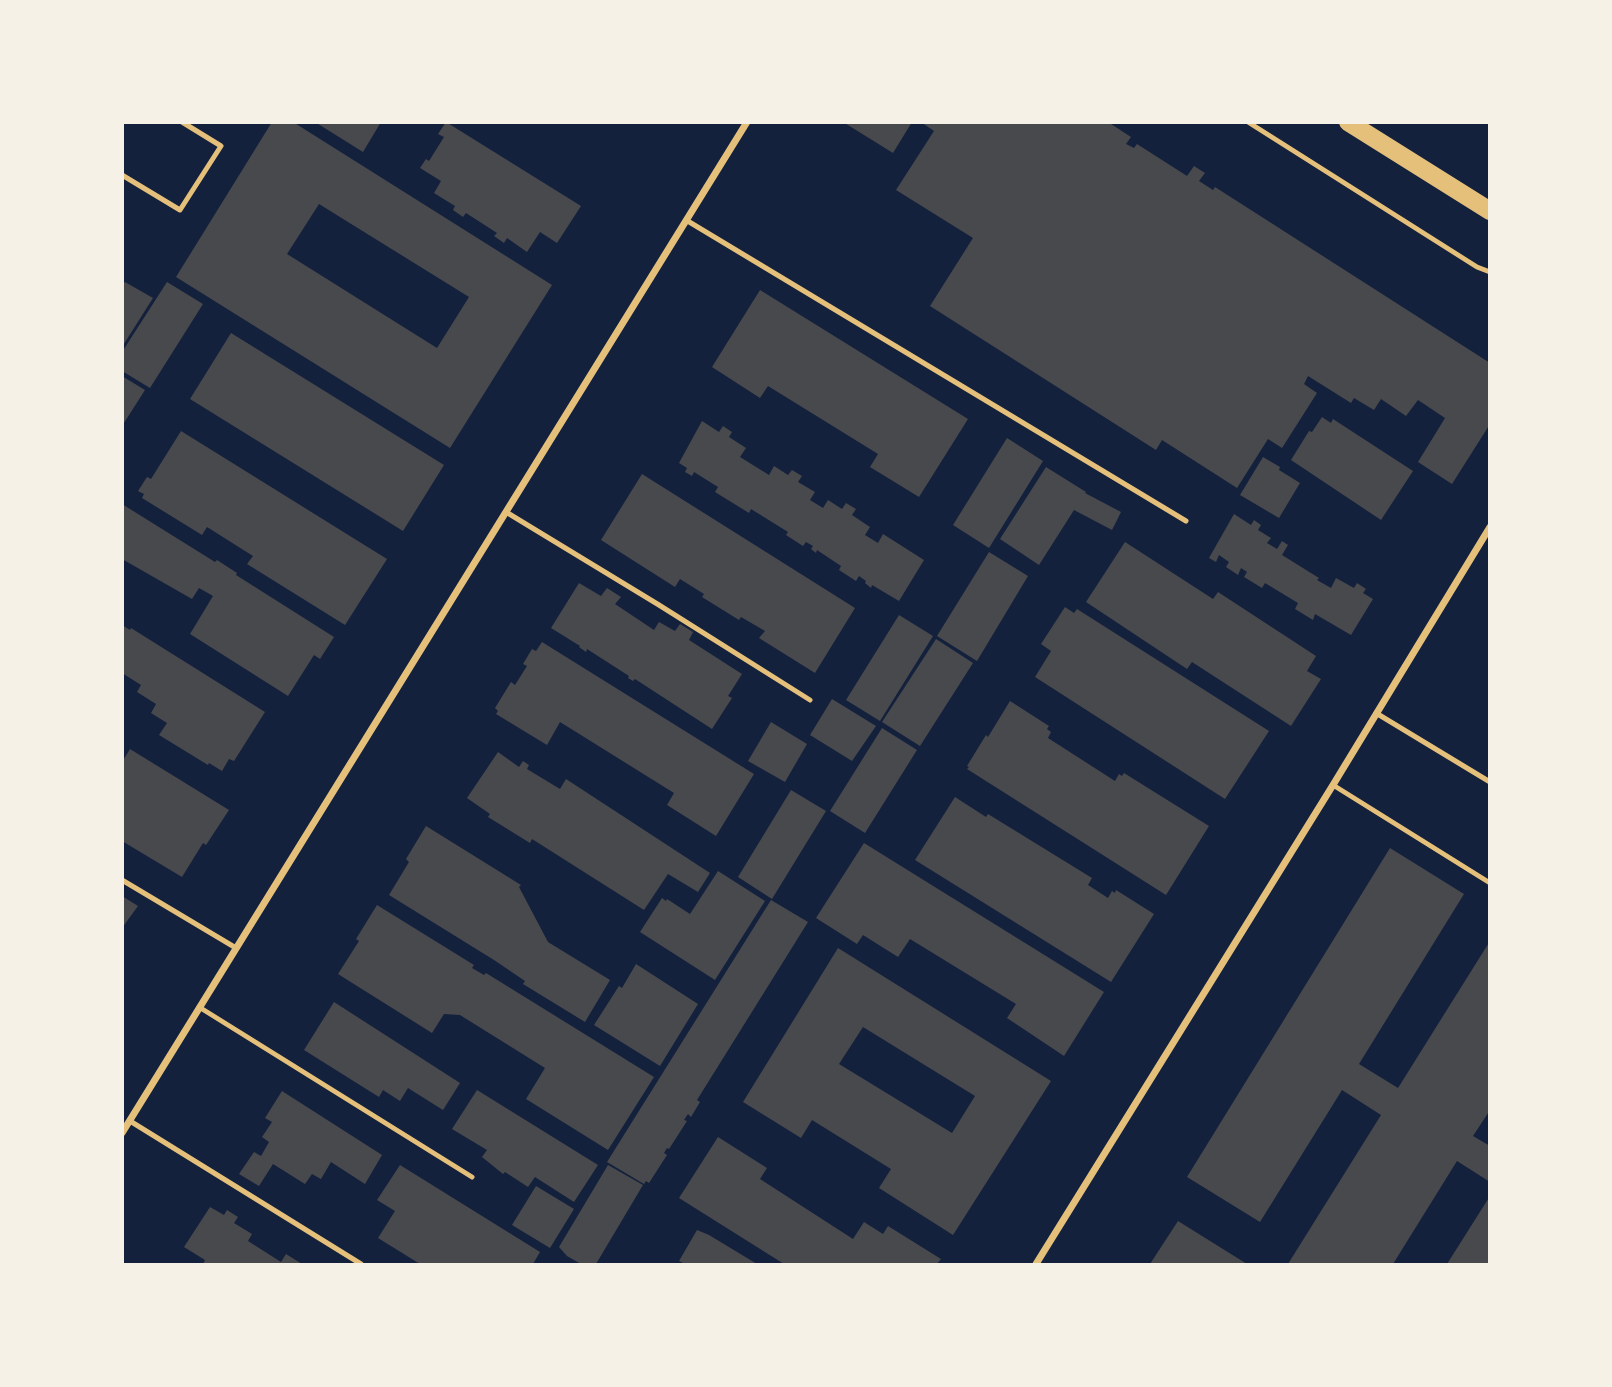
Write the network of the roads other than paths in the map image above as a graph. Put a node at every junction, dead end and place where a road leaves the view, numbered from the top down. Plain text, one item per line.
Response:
1 (182, 122) edge
2 (747, 122) edge
3 (1248, 122) edge
4 (1348, 122) edge
5 (122, 175) edge
6 (1489, 211) edge
7 (686, 220) junction
8 (1489, 272) edge
9 (506, 512) junction
10 (1186, 521) dead end
11 (1489, 527) edge
12 (810, 700) dead end
13 (1376, 713) junction
14 (1489, 782) edge
15 (1333, 785) junction
16 (122, 880) edge
17 (1489, 883) edge
18 (236, 948) junction
19 (199, 1007) junction
20 (130, 1121) junction
21 (122, 1133) edge
22 (472, 1177) dead end
23 (361, 1265) edge
24 (1037, 1265) edge

1 - 5 lane
2 - 7 street
3 - 8 lane
4 - 6 main road
7 - 9 street
7 - 10 lane
9 - 12 lane
9 - 18 street
11 - 13 street
13 - 14 lane
13 - 15 street
15 - 17 lane
15 - 24 street
16 - 18 lane
18 - 19 street
19 - 20 street
19 - 22 lane
20 - 21 street
20 - 23 lane

